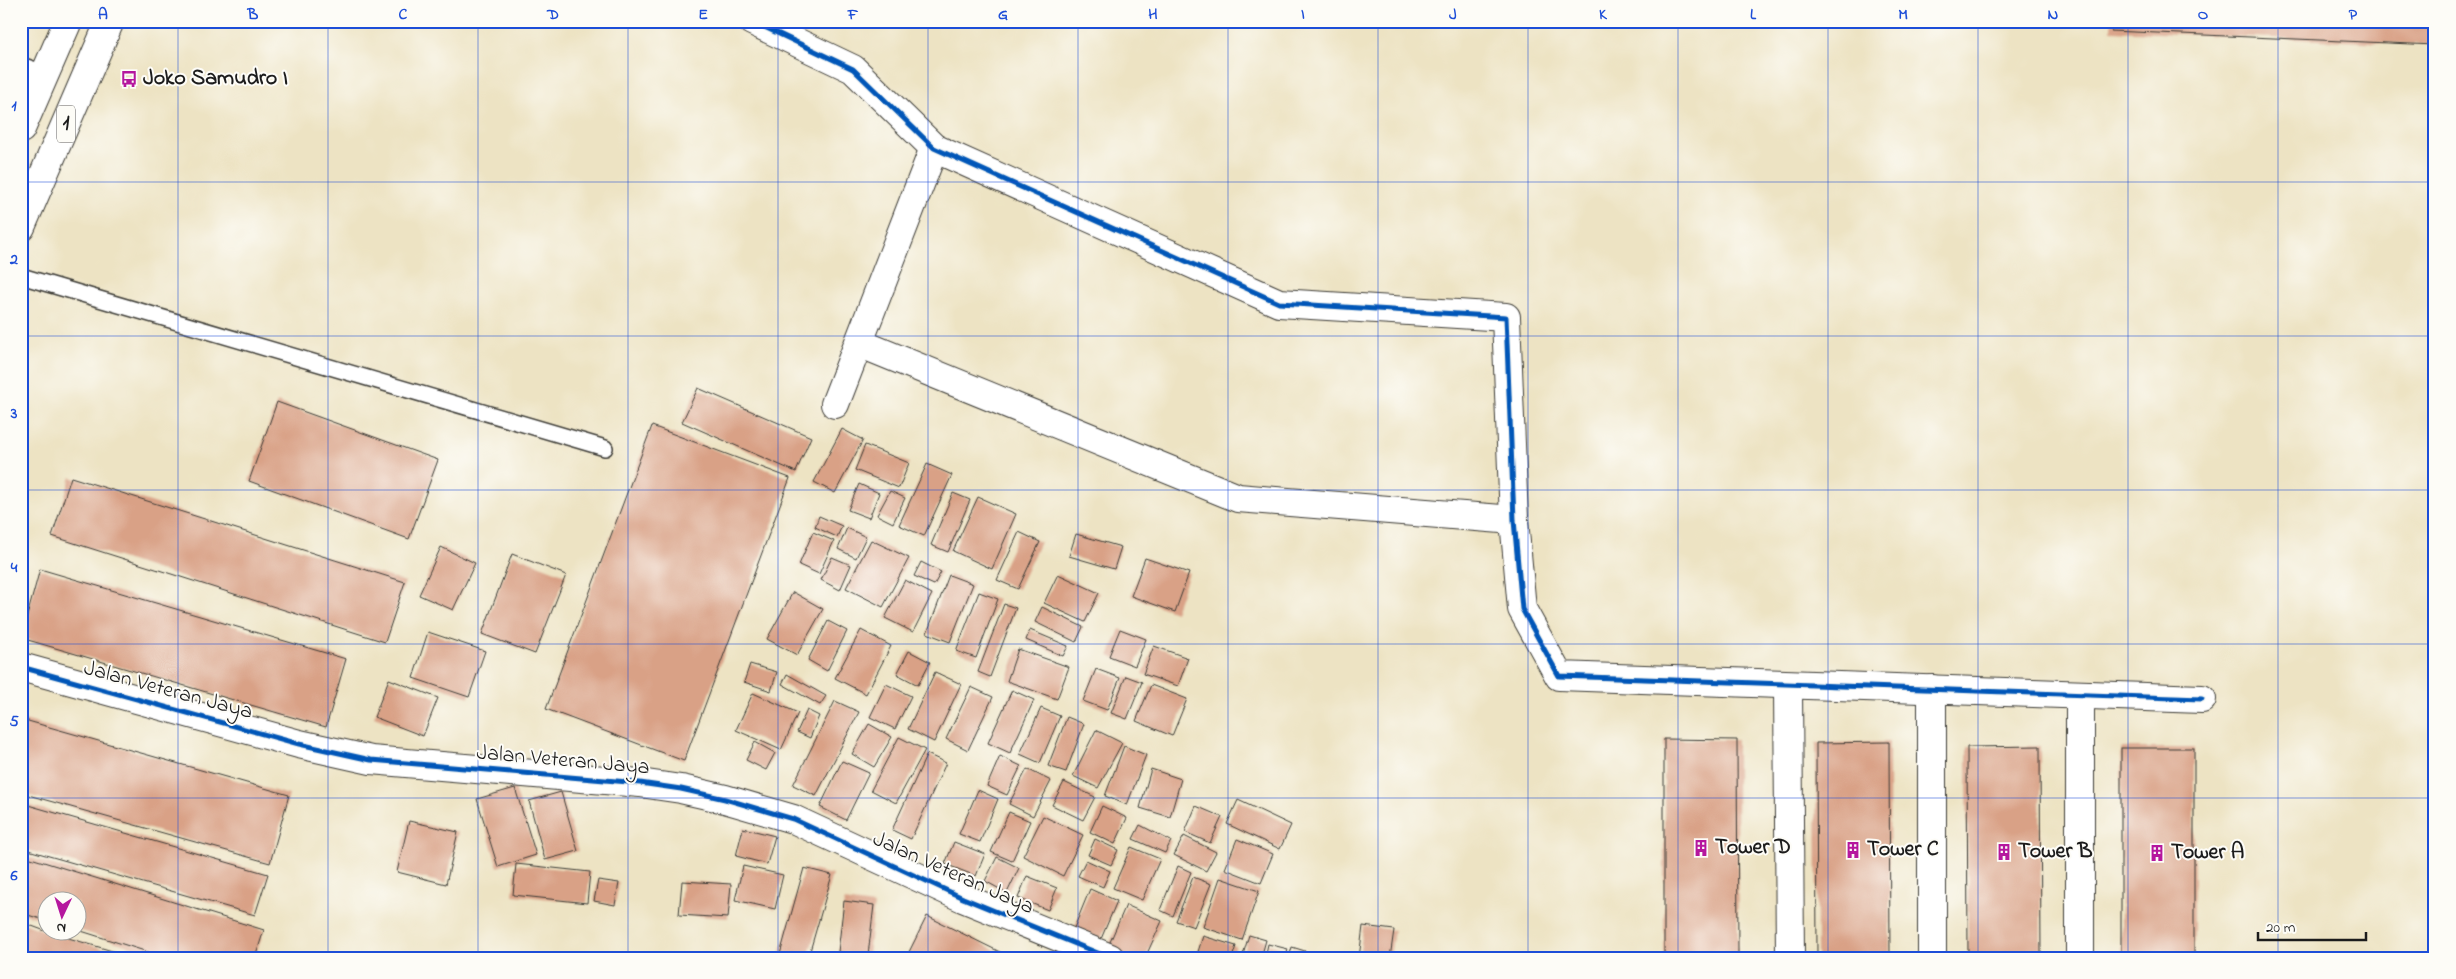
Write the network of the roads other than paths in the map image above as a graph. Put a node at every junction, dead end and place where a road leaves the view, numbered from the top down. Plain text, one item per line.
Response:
1 (68, 21) edge
2 (110, 21) edge
3 (752, 21) edge
4 (33, 69) edge
5 (21, 129) edge
6 (934, 148) junction
7 (21, 227) edge
8 (21, 276) edge
9 (859, 343) junction
10 (835, 404) dead end
11 (605, 448) dead end
12 (1514, 520) junction
13 (21, 667) edge
14 (1788, 686) junction
15 (1932, 689) junction
16 (2080, 695) junction
17 (2202, 699) dead end
18 (1110, 958) edge
19 (1790, 958) edge
20 (1932, 958) edge
21 (2080, 958) edge

1 - 4 main road, 1
2 - 7 main road, 1
3 - 6 main road
4 - 5 main road, 1
6 - 9 main road
6 - 12 main road
8 - 11 lane
9 - 10 main road
9 - 12 main road
12 - 14 main road
13 - 18 main road, Jalan Veteran Jaya
14 - 15 main road
14 - 19 main road
15 - 16 main road
15 - 20 main road
16 - 17 main road
16 - 21 main road

